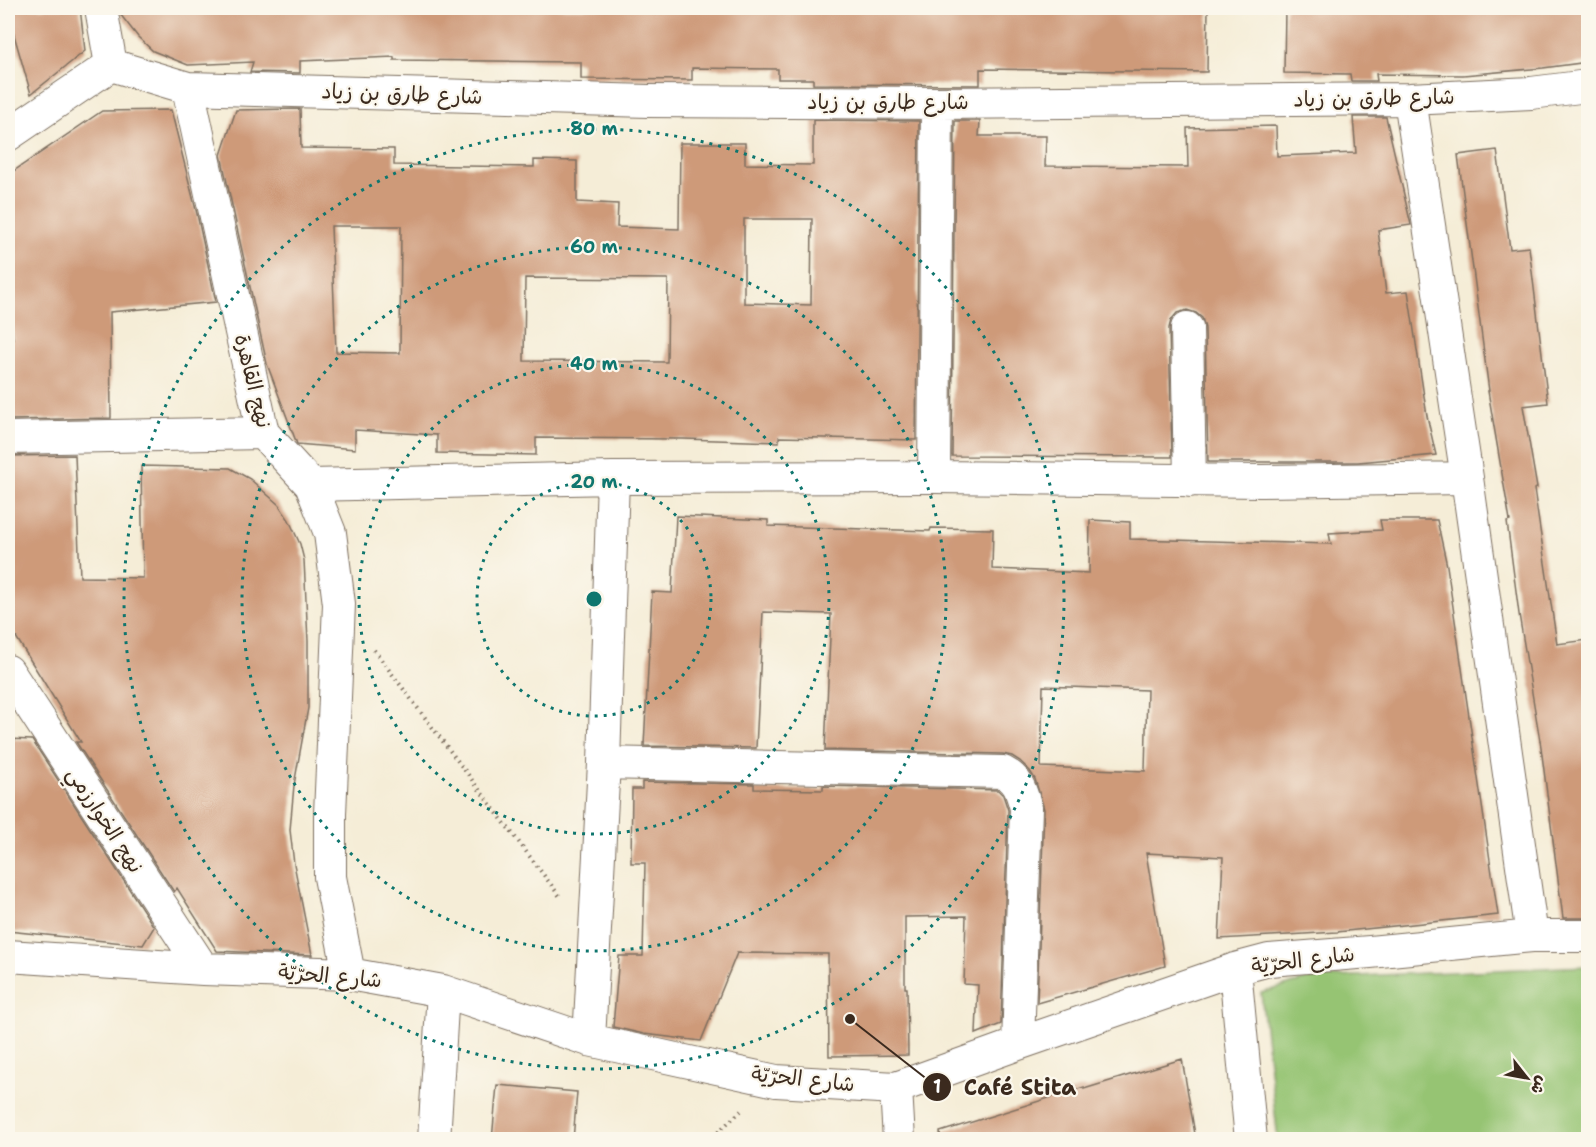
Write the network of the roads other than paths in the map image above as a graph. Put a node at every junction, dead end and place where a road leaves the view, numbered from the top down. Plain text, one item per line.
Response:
1 (101, 8) edge
2 (111, 66) junction
3 (1588, 86) edge
4 (188, 88) junction
5 (1410, 99) junction
6 (937, 103) junction
7 (8, 135) edge
8 (1186, 328) dead end
9 (263, 433) junction
10 (8, 438) edge
11 (934, 477) junction
12 (613, 478) junction
13 (1467, 478) junction
14 (1190, 481) junction
15 (311, 485) junction
16 (8, 671) edge
17 (18, 701) edge
18 (604, 763) junction
19 (1532, 936) junction
20 (1588, 936) edge
21 (8, 956) edge
22 (203, 969) junction
23 (1235, 969) junction
24 (349, 974) junction
25 (443, 991) junction
26 (589, 1040) junction
27 (1018, 1044) junction
28 (896, 1088) junction
29 (434, 1140) edge
30 (899, 1140) edge
31 (1251, 1140) edge

1 - 2 street
2 - 4 street
2 - 7 street
3 - 5 street, شارع طارق بن زياد
4 - 6 street, شارع طارق بن زياد
4 - 9 street, نهج القاهرة
5 - 6 street, شارع طارق بن زياد
5 - 13 street
6 - 11 street
8 - 14 street
9 - 10 street
9 - 15 street, نهج القاهرة
11 - 12 street
11 - 14 street
12 - 15 street
12 - 18 street
13 - 14 street
13 - 19 street
15 - 24 street, نهج القاهرة
16 - 17 street, نهج الخوارزمي
17 - 22 street, نهج الخوارزمي
18 - 26 street
18 - 27 street
19 - 20 street, شارع الحرّيّة
19 - 23 street, شارع الحرّيّة
21 - 22 street, شارع الحرّيّة
22 - 24 street, شارع الحرّيّة
23 - 27 street, شارع الحرّيّة
23 - 31 street
24 - 25 street, شارع الحرّيّة
25 - 26 street, شارع الحرّيّة
25 - 29 street
26 - 28 street, شارع الحرّيّة
27 - 28 street, شارع الحرّيّة
28 - 30 street

